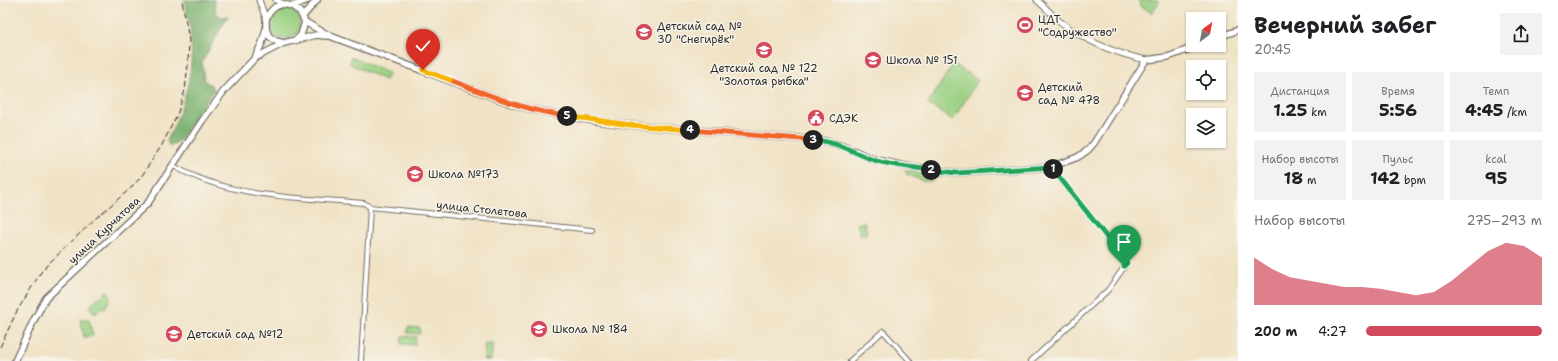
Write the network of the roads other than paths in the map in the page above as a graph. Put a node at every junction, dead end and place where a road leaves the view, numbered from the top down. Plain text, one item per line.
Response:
1 (259, 0) edge
2 (276, 0) edge
3 (308, 0) edge
4 (317, 0) edge
5 (1037, 0) edge
6 (283, 4) junction
7 (292, 6) junction
8 (266, 19) junction
9 (304, 19) junction
10 (266, 28) junction
11 (1238, 30) edge
12 (1226, 35) edge
13 (330, 36) junction
14 (296, 40) junction
15 (284, 43) junction
16 (1186, 50) edge
17 (255, 58) junction
18 (1146, 60) junction
19 (172, 165) junction
20 (1051, 167) junction
21 (370, 206) junction
22 (592, 230) dead end
23 (15, 361) edge
24 (360, 361) edge
25 (850, 361) edge
26 (910, 361) edge
27 (1031, 361) edge

1 - 8 street
2 - 6 street
3 - 7 main road
4 - 9 main road
5 - 18 street
6 - 7 main road
6 - 8 main road
7 - 9 main road
8 - 10 main road
9 - 13 main road
9 - 14 main road
10 - 15 main road
10 - 17 main road, улица Курчатова
11 - 12 main road
13 - 14 main road
13 - 20 main road
14 - 15 main road
15 - 17 main road, улица Курчатова
16 - 18 main road
17 - 19 main road, улица Курчатова
18 - 20 main road
19 - 21 street, улица Столетова
19 - 23 main road, улица Курчатова
20 - 27 street
21 - 22 street, улица Столетова
21 - 24 street
25 - 26 street

